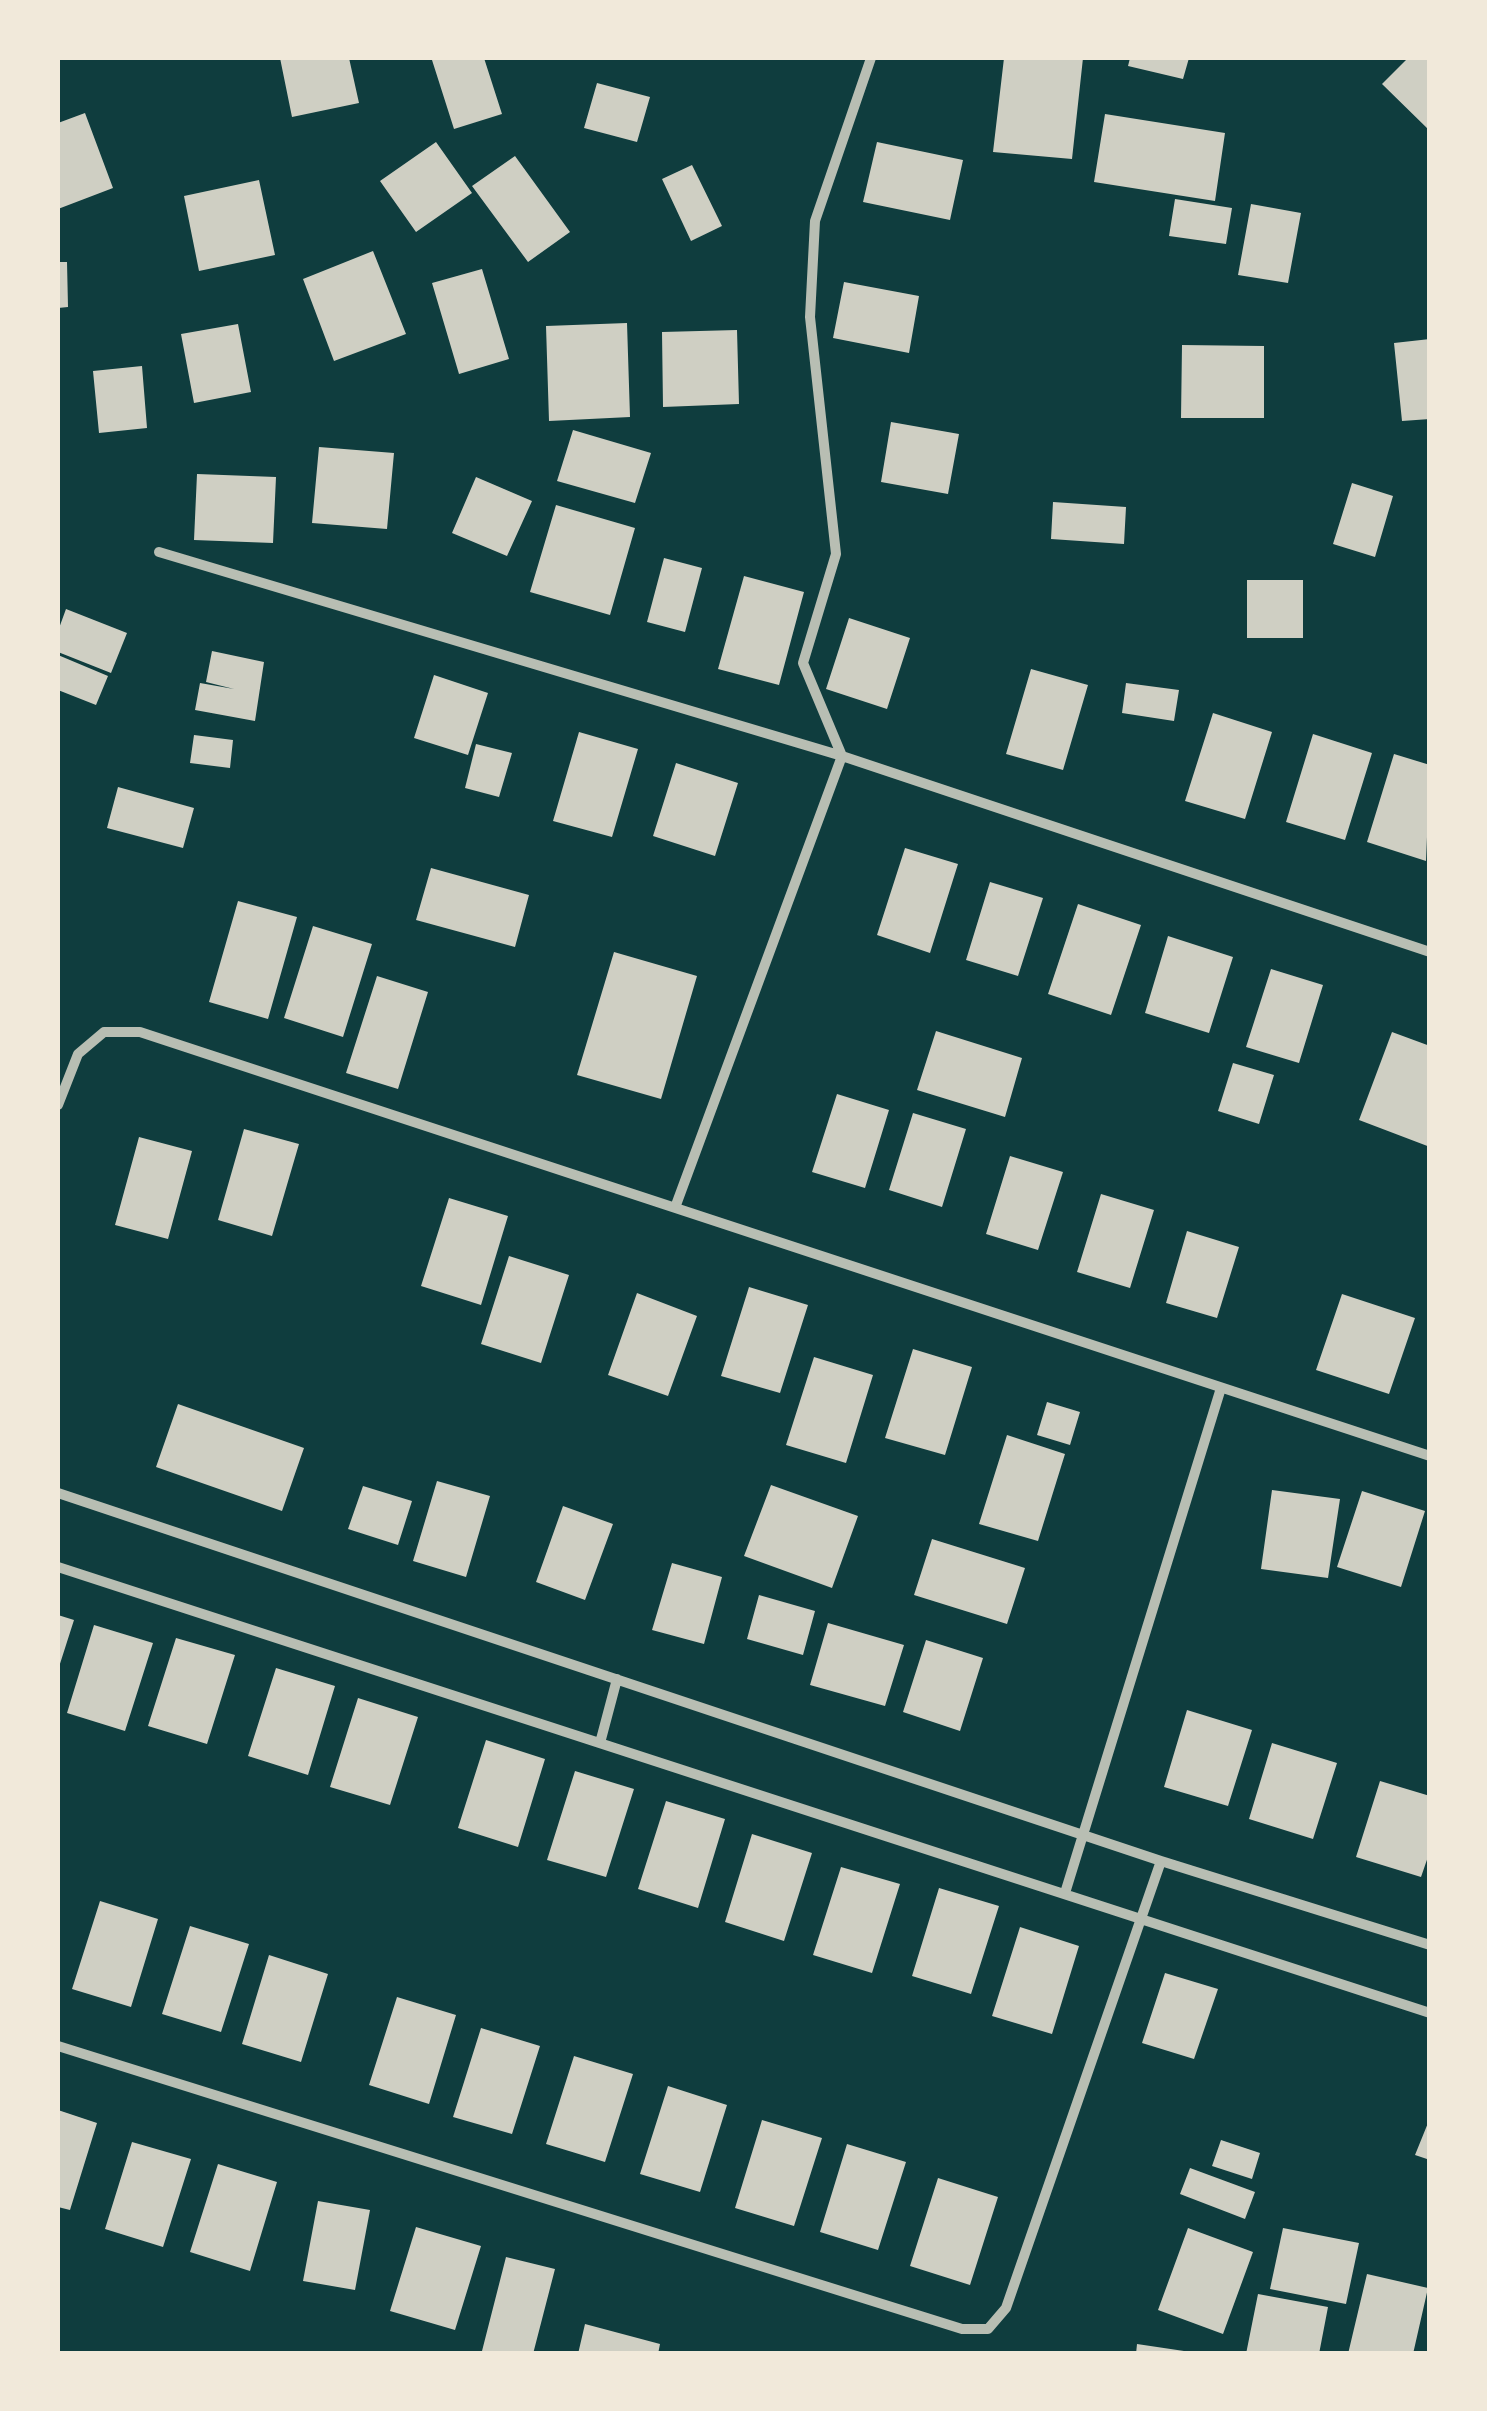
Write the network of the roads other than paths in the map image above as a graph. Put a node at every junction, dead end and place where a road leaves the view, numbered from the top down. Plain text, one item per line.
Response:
1 (871, 58) edge
2 (159, 552) dead end
3 (842, 756) junction
4 (1430, 952) edge
5 (58, 1105) edge
6 (676, 1205) junction
7 (1221, 1388) junction
8 (1430, 1456) edge
9 (58, 1493) edge
10 (58, 1567) edge
11 (617, 1678) junction
12 (600, 1743) junction
13 (1082, 1834) junction
14 (1160, 1861) junction
15 (1065, 1894) junction
16 (1144, 1919) junction
17 (1430, 1946) edge
18 (1430, 2013) edge
19 (58, 2046) edge

1 - 3 street
2 - 3 street
3 - 4 street
3 - 6 street
5 - 6 street
6 - 7 street
7 - 8 street
7 - 13 street
9 - 11 street
10 - 12 street
11 - 12 street
11 - 13 street
12 - 15 street
13 - 14 street
13 - 15 street
14 - 16 street
14 - 17 street
15 - 16 street
16 - 18 street
16 - 19 street

